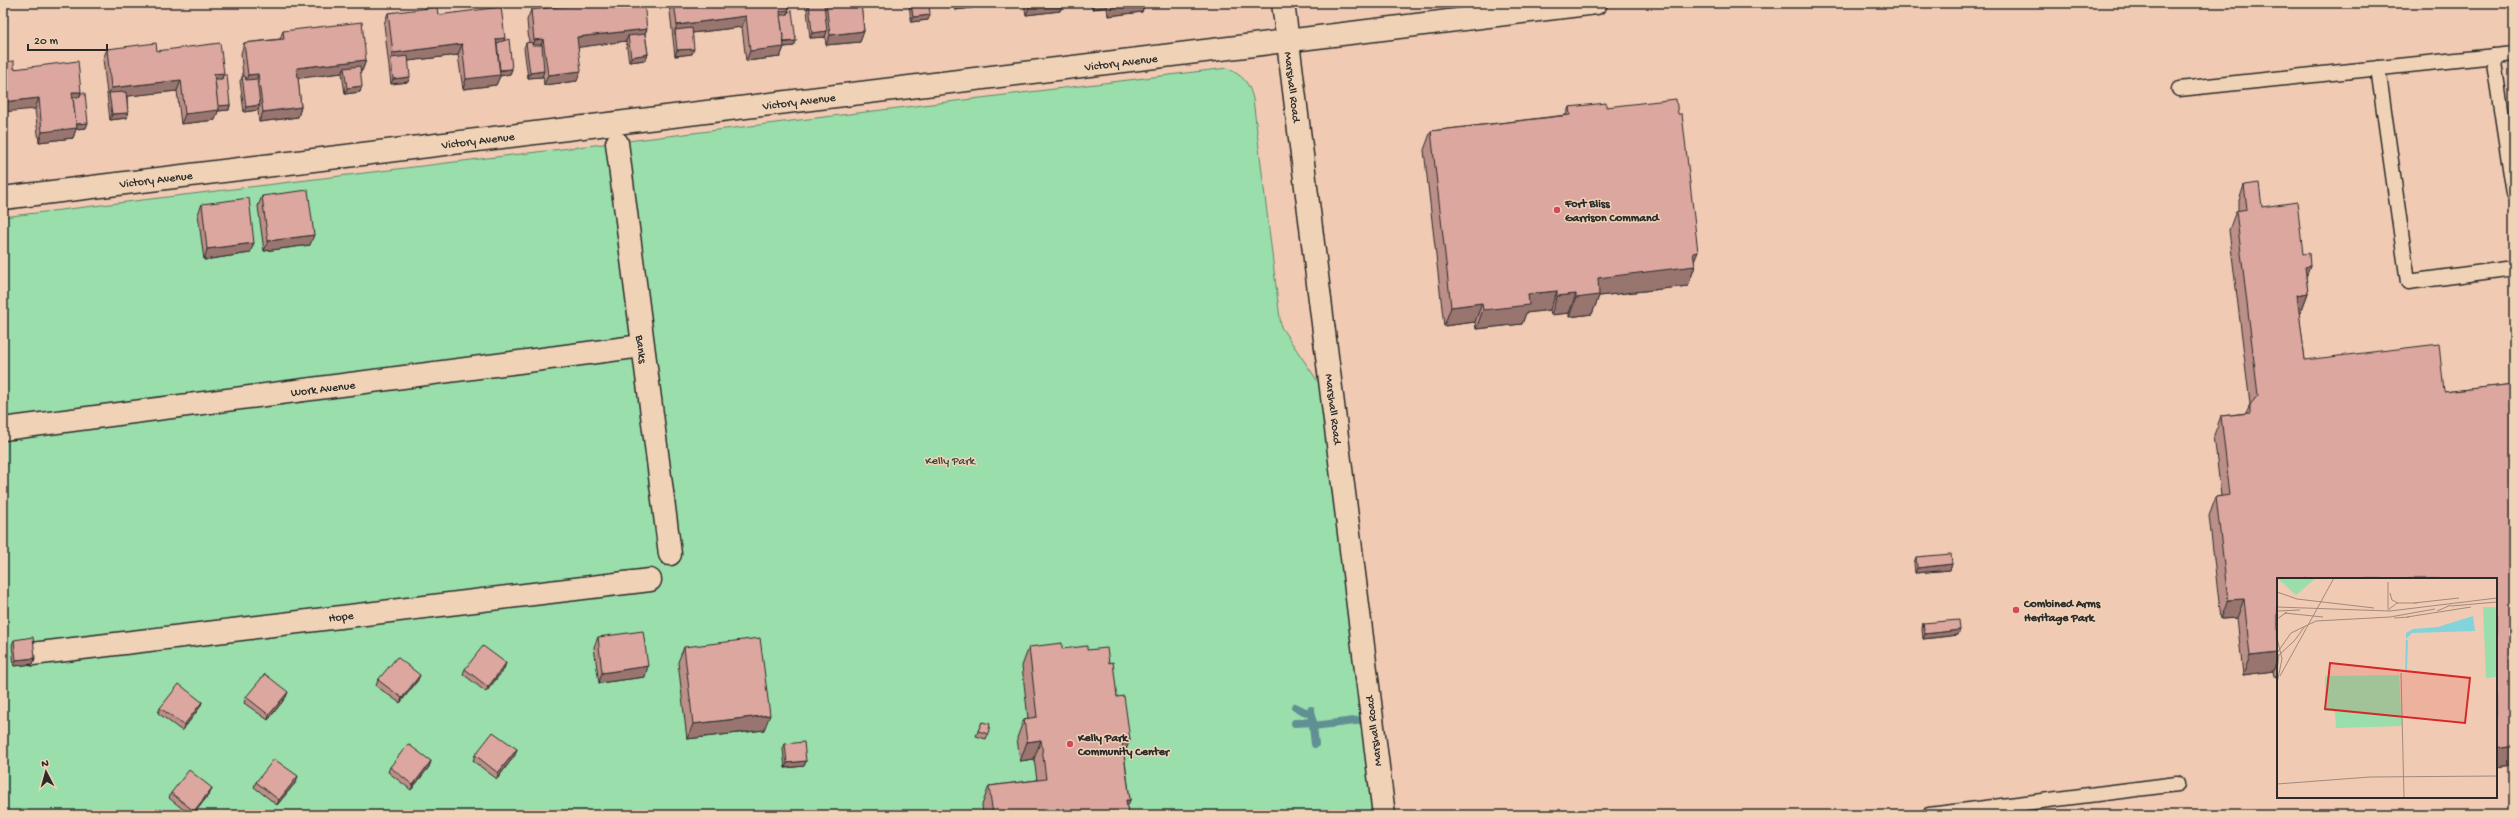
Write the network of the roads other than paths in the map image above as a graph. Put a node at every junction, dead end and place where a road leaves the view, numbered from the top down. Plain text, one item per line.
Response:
1 (1283, 3) edge
2 (1596, 3) edge
3 (1288, 42) junction
4 (2514, 54) edge
5 (2493, 56) junction
6 (2378, 68) junction
7 (2179, 89) dead end
8 (617, 143) dead end
9 (2514, 194) edge
10 (3, 198) edge
11 (2514, 268) edge
12 (642, 346) junction
13 (3, 429) edge
14 (670, 554) dead end
15 (650, 580) dead end
16 (32, 654) edge
17 (2176, 784) dead end
18 (1384, 815) edge
19 (1929, 815) edge

1 - 3 street, Marshall Road
2 - 3 street, Victory Avenue
3 - 10 street, Victory Avenue
3 - 18 street, Marshall Road
4 - 5 lane
5 - 6 lane
5 - 9 lane
6 - 7 lane
6 - 11 lane
8 - 12 street, Banks
12 - 13 street, Work Avenue
12 - 14 street, Banks
15 - 16 street, Hope
17 - 19 lane

